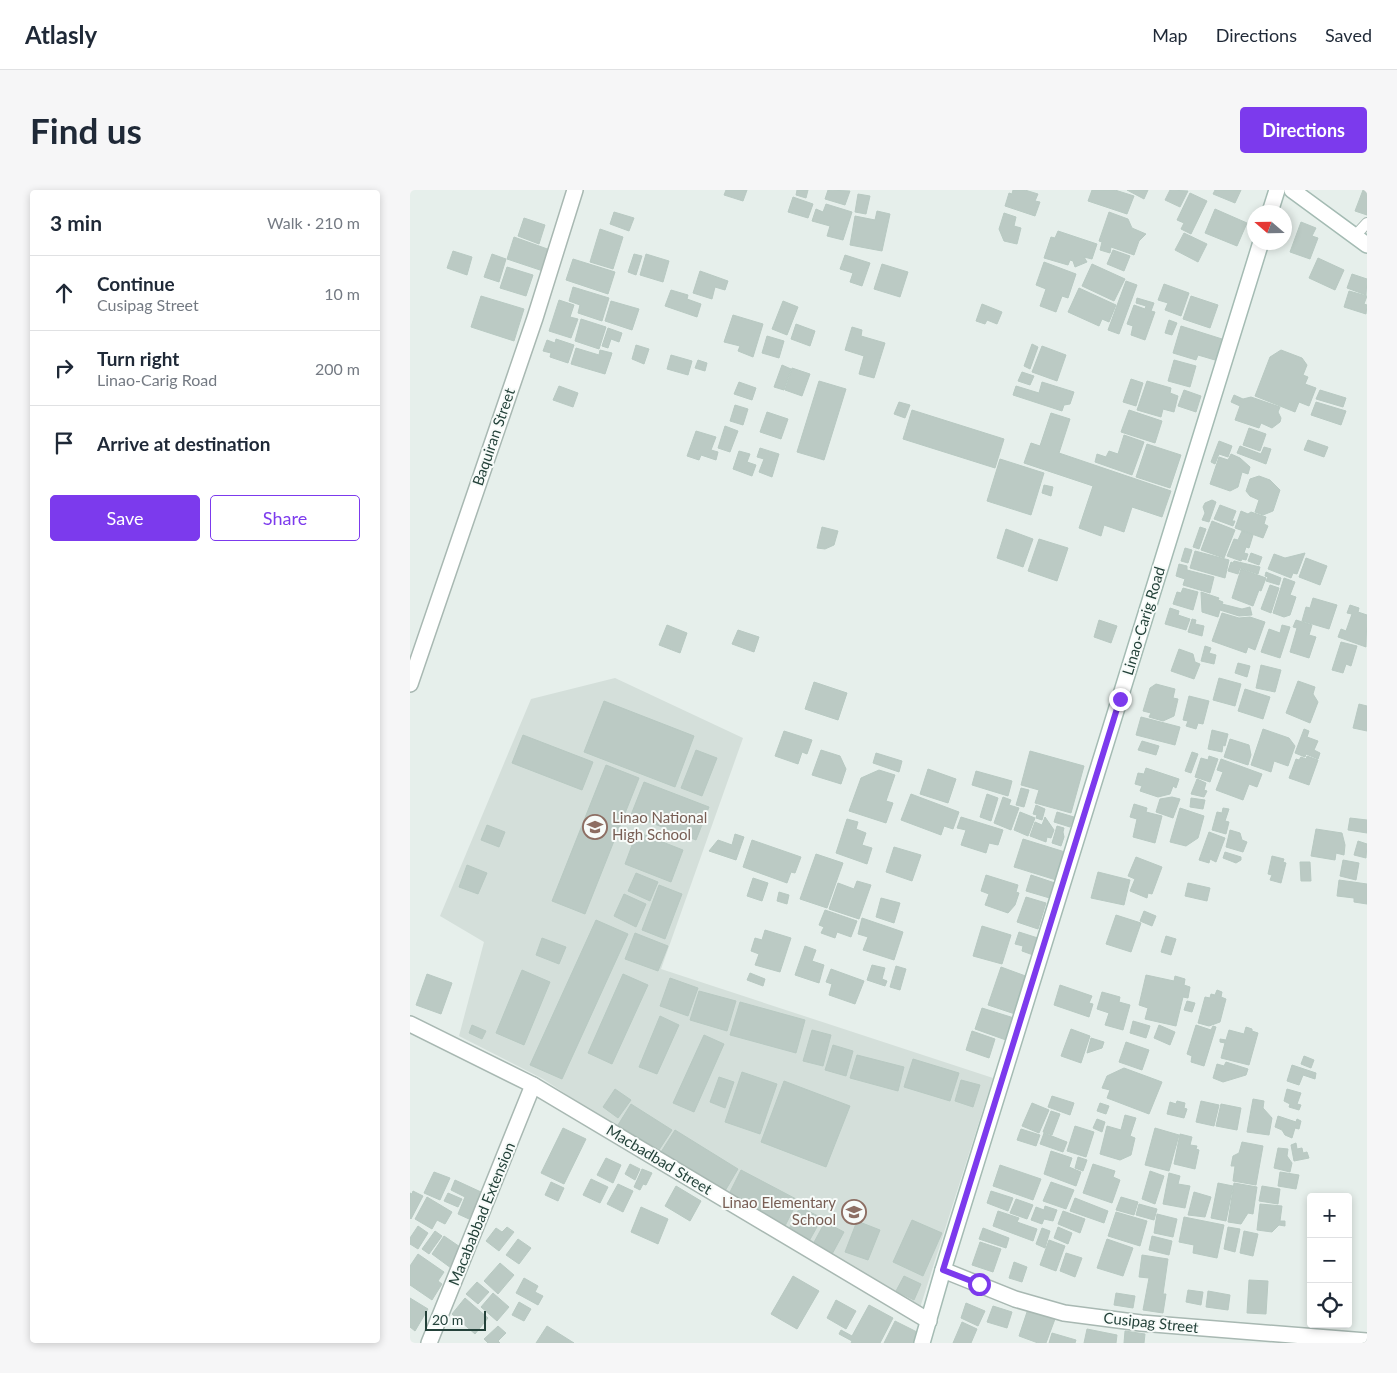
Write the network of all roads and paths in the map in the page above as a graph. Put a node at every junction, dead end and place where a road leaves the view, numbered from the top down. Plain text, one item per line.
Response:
1 (575, 190) edge
2 (1277, 190) edge
3 (1292, 190) edge
4 (1272, 205) edge
5 (1367, 223) edge
6 (1361, 241) edge
7 (1259, 250) edge
8 (410, 684) edge
9 (410, 1024) edge
10 (533, 1085) junction
11 (943, 1270) junction
12 (929, 1321) junction
13 (1367, 1341) edge
14 (429, 1343) edge
15 (922, 1343) edge

1 - 8 street, Baquiran Street
2 - 4 street
3 - 6 street
5 - 6 lane
7 - 11 street, Linao-Carig Road
9 - 10 street, Macbadbad Street
10 - 12 street, Macbadbad Street
10 - 14 street, Macababbad Extension
11 - 12 street, Linao-Carig Road
11 - 13 street, Cusipag Street
12 - 15 street, Linao-Carig Road

